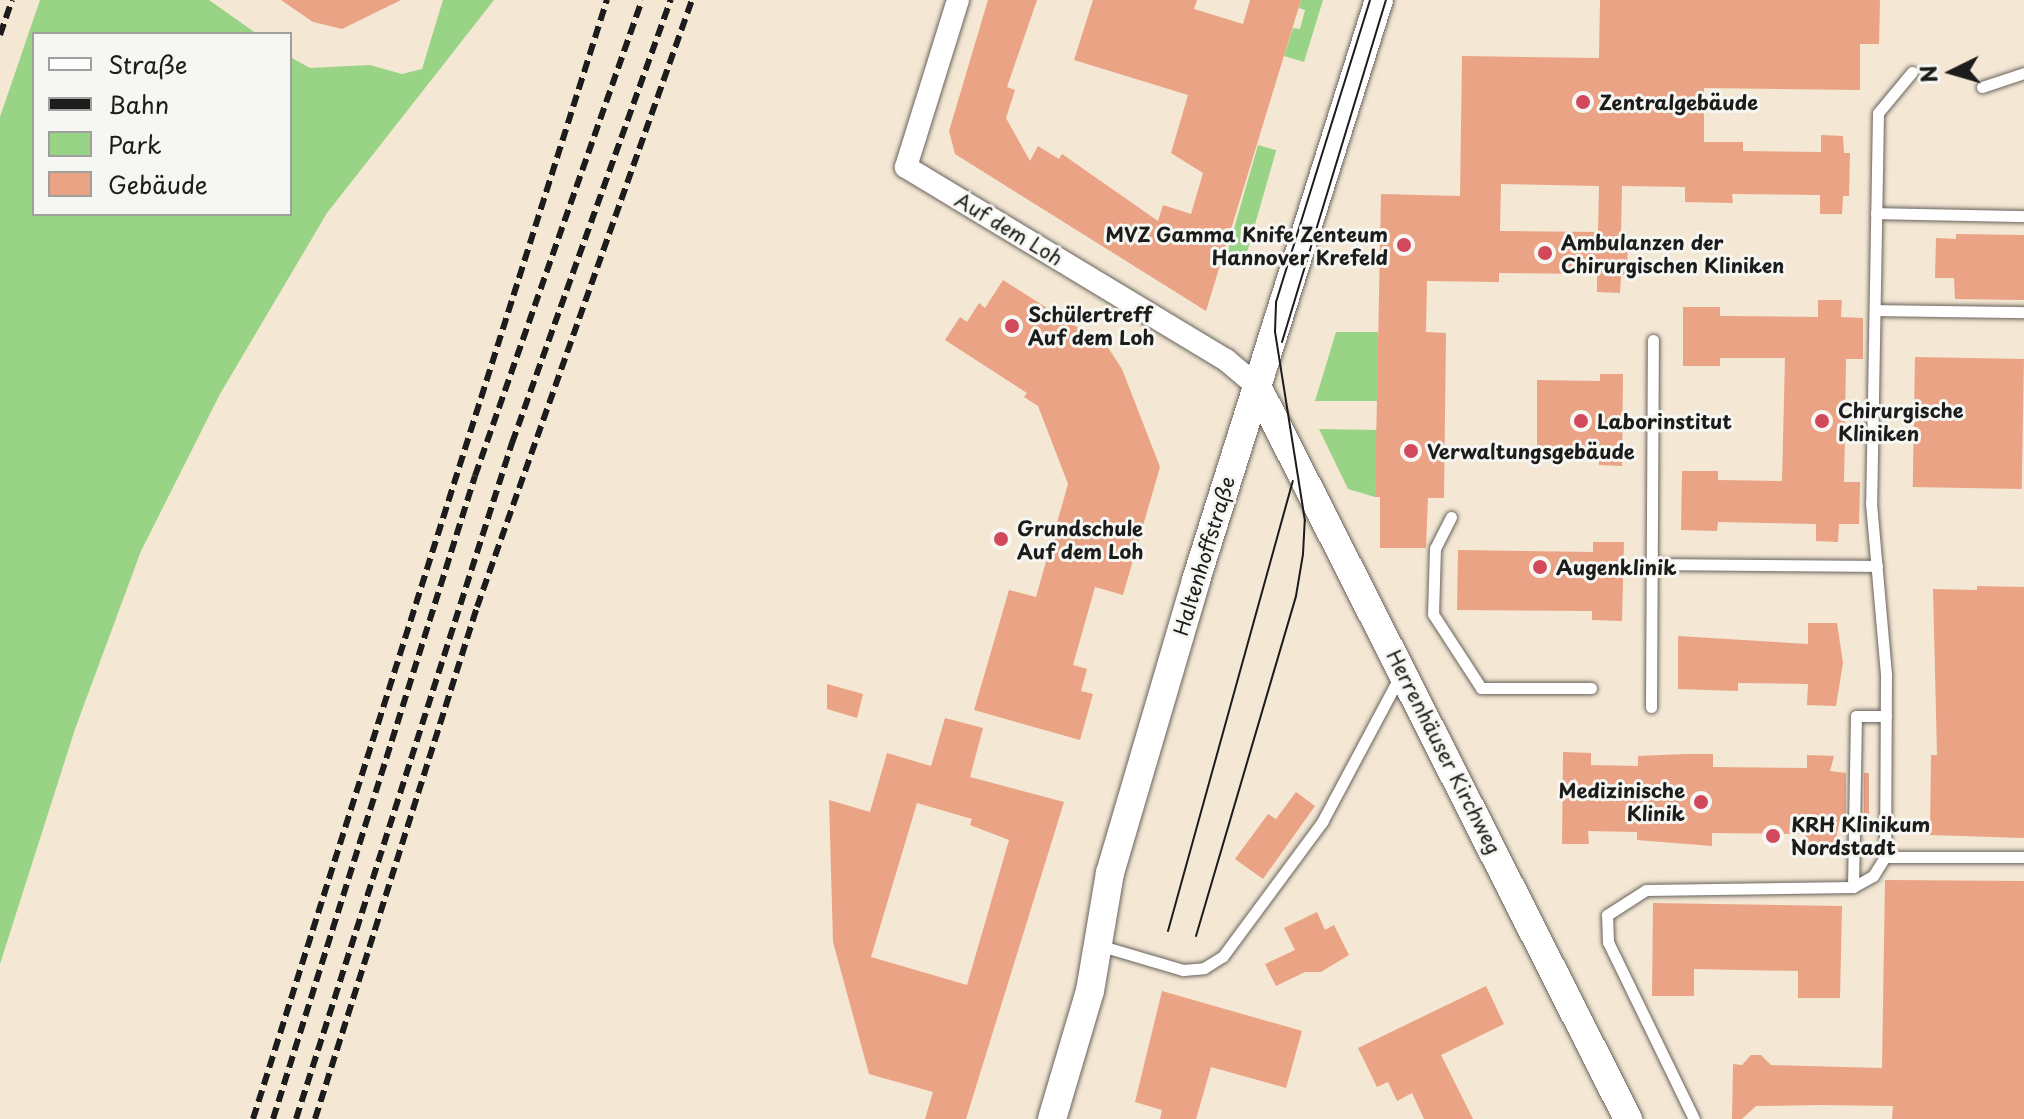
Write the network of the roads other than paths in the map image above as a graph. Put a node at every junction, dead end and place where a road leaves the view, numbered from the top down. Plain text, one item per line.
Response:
1 (958, 0) edge
2 (1379, 0) edge
3 (1912, 72) dead end
4 (2024, 73) edge
5 (1982, 87) dead end
6 (1876, 213) junction
7 (2024, 216) edge
8 (1875, 310) junction
9 (2024, 312) edge
10 (1653, 340) dead end
11 (1257, 386) junction
12 (1451, 517) dead end
13 (1651, 564) junction
14 (1877, 566) junction
15 (1403, 670) junction
16 (1591, 688) dead end
17 (1651, 707) dead end
18 (1886, 716) junction
19 (1885, 857) junction
20 (2024, 857) edge
21 (1853, 887) junction
22 (1098, 945) junction
23 (1052, 1119) edge
24 (1628, 1119) edge
25 (1694, 1119) edge

1 - 11 street, Auf dem Loh
2 - 11 street, Haltenhoffstraße
3 - 6 lane
4 - 5 lane
6 - 7 lane
6 - 8 lane
8 - 9 lane
8 - 14 lane
10 - 13 lane
11 - 15 street, Herrenhäuser Kirchweg
11 - 22 street, Haltenhoffstraße
12 - 16 lane
13 - 14 lane
13 - 17 lane
14 - 18 lane
15 - 22 lane
15 - 24 street, Herrenhäuser Kirchweg
18 - 19 lane
18 - 21 lane
19 - 20 lane
19 - 21 lane
21 - 25 lane
22 - 23 street, Haltenhoffstraße

